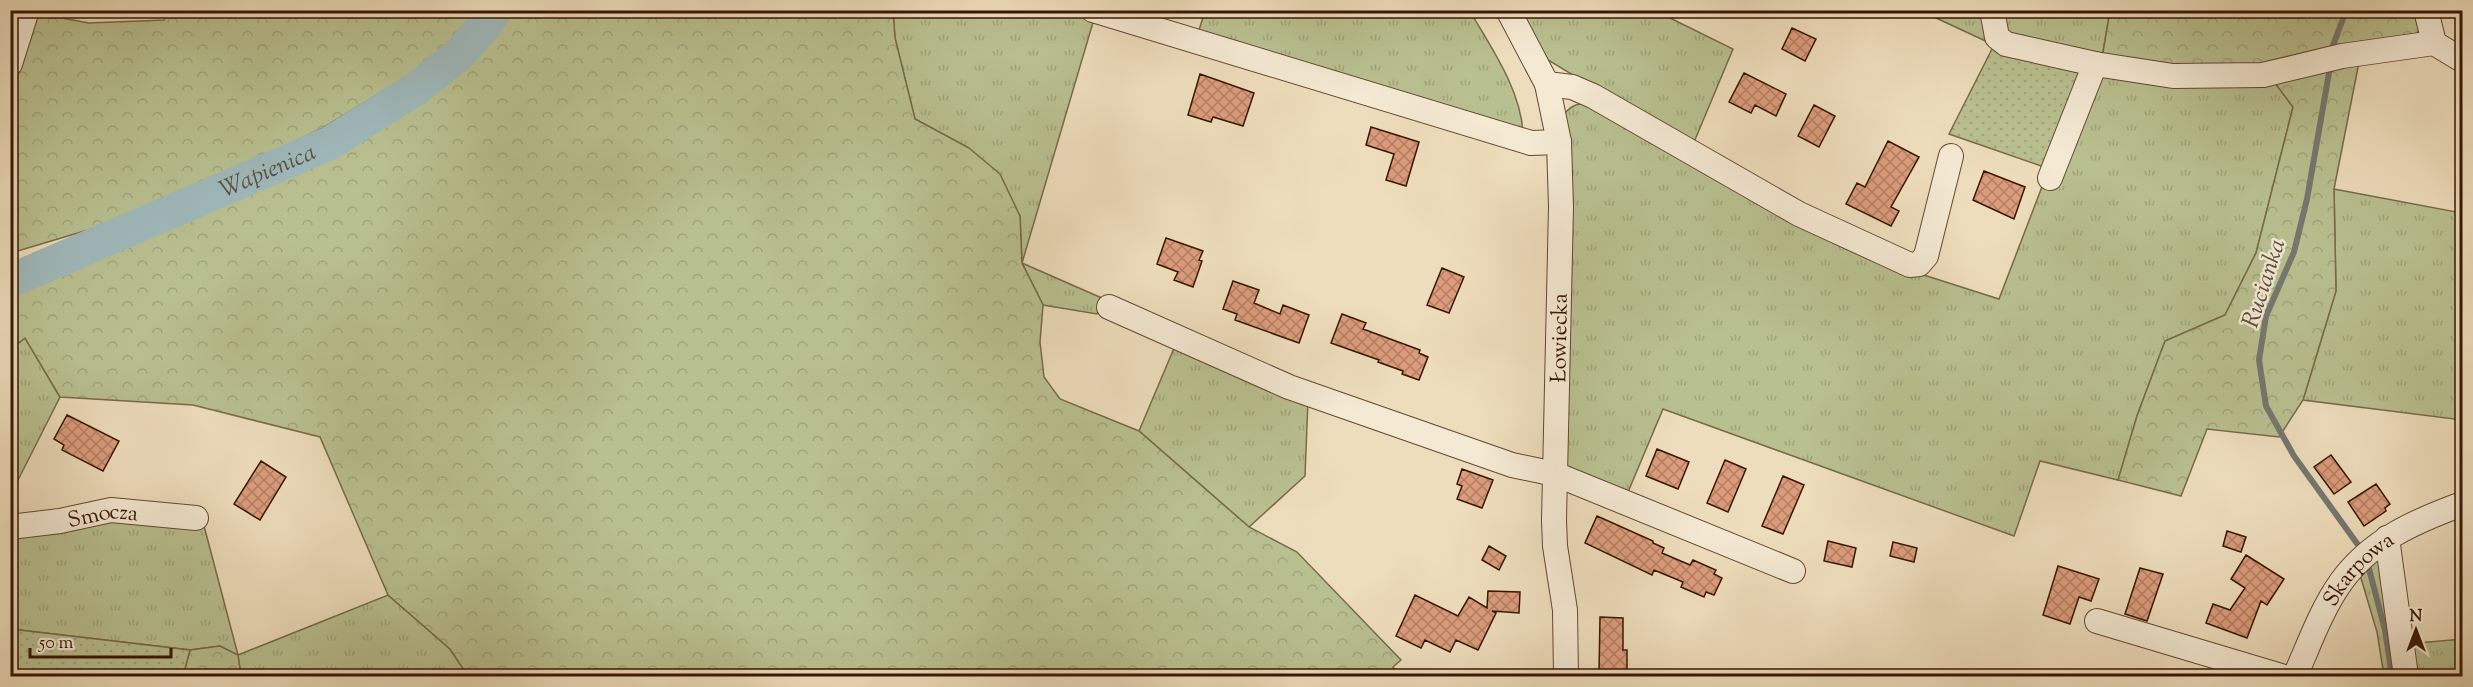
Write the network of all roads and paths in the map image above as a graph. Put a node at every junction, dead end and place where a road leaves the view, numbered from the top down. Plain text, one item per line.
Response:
1 (27, 10) edge
2 (1093, 10) edge
3 (1508, 10) edge
4 (1992, 10) edge
5 (2427, 10) edge
6 (2434, 43) junction
7 (2463, 60) edge
8 (10, 64) edge
9 (2095, 64) junction
10 (1547, 84) junction
11 (1559, 142) junction
12 (1951, 156) dead end
13 (2050, 177) dead end
14 (1109, 307) dead end
15 (1556, 474) junction
16 (2463, 504) edge
17 (196, 518) dead end
18 (10, 527) edge
19 (2387, 538) junction
20 (1793, 571) dead end
21 (2097, 621) dead end
22 (1566, 676) edge
23 (2281, 676) edge
24 (2295, 676) edge
25 (2406, 676) edge

1 - 8 street
2 - 11 street
3 - 10 street, Łowiecka
4 - 9 street
5 - 6 street
6 - 7 street
6 - 9 street
9 - 13 street
10 - 11 street, Łowiecka
10 - 12 street
11 - 15 street, Łowiecka
14 - 15 street
15 - 20 street
15 - 22 street, Łowiecka
16 - 19 street, Skarpowa
17 - 18 street, Smocza
19 - 24 street, Skarpowa
19 - 25 street
21 - 23 street

